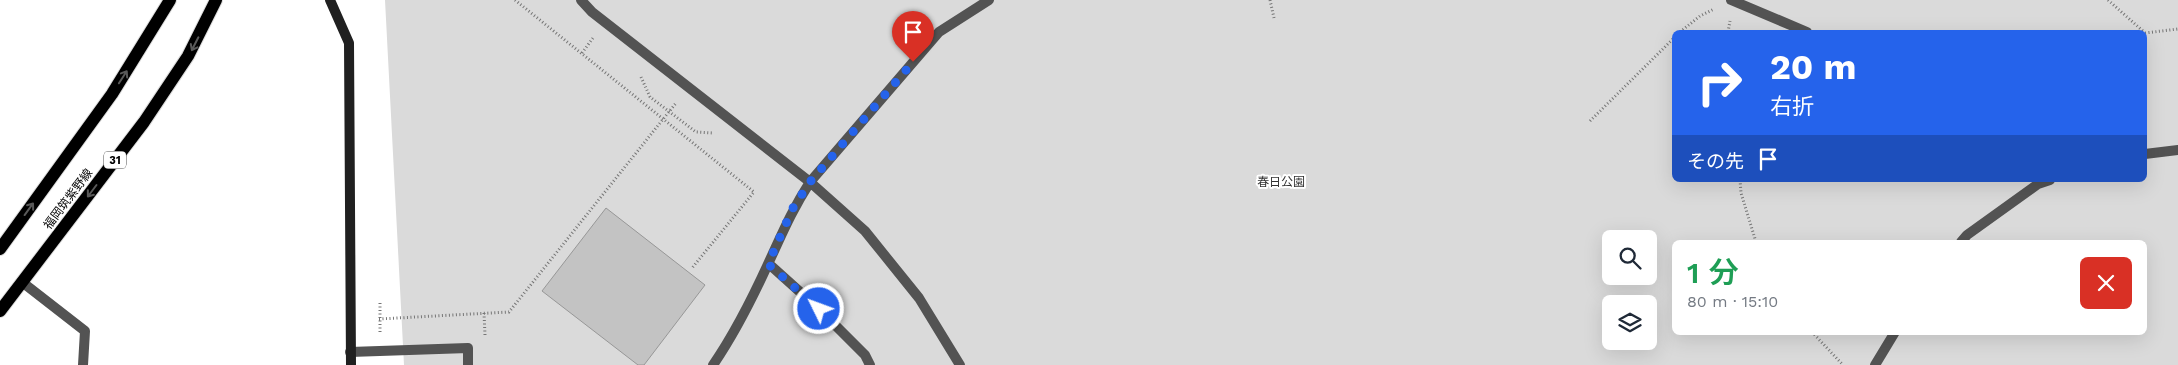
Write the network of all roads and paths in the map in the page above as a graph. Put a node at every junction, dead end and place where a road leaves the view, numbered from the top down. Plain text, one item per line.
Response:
1 (170, 0) edge
2 (216, 0) edge
3 (330, 0) edge
4 (515, 0) edge
5 (581, 0) edge
6 (989, 0) edge
7 (1270, 0) edge
8 (1732, 0) edge
9 (2108, 0) edge
10 (1274, 18) dead end
11 (2178, 29) edge
12 (1682, 30) edge
13 (1802, 30) edge
14 (2141, 30) edge
15 (2147, 33) edge
16 (1672, 40) edge
17 (644, 53) junction
18 (689, 88) junction
19 (669, 112) junction
20 (726, 116) junction
21 (663, 119) junction
22 (1590, 121) dead end
23 (2178, 150) edge
24 (2147, 154) edge
25 (810, 182) junction
26 (1740, 182) edge
27 (2044, 182) edge
28 (1755, 240) edge
29 (1963, 240) edge
30 (0, 249) edge
31 (768, 264) junction
32 (692, 268) dead end
33 (22, 282) junction
34 (0, 311) edge
35 (379, 319) dead end
36 (1815, 335) edge
37 (1893, 335) edge
38 (350, 352) junction
39 (83, 365) edge
40 (351, 365) edge
41 (468, 365) edge
42 (714, 365) edge
43 (870, 365) edge
44 (960, 365) edge
45 (1842, 365) edge
46 (1875, 365) edge

30 -> 1 main road, 福岡筑紫野線
2 -> 33 main road, 福岡筑紫野線 / 31
3 - 38 street
4 - 21 path
5 - 17 street
6 - 25 street
7 - 10 path
8 - 12 path
8 - 13 street
9 - 14 path
11 - 15 path
16 - 22 path
17 - 18 street
17 - 19 path
18 - 19 path
18 - 20 street
19 - 20 path
19 - 21 path
20 - 25 street
21 - 32 path
21 - 35 path
23 - 24 street
25 - 31 street
25 - 44 street
26 - 28 path
27 - 29 street
31 - 42 street
31 - 43 street
33 - 34 main road, 福岡筑紫野線 / 31
33 - 39 street
36 - 45 path
37 - 46 street
38 - 40 street
38 - 41 street

